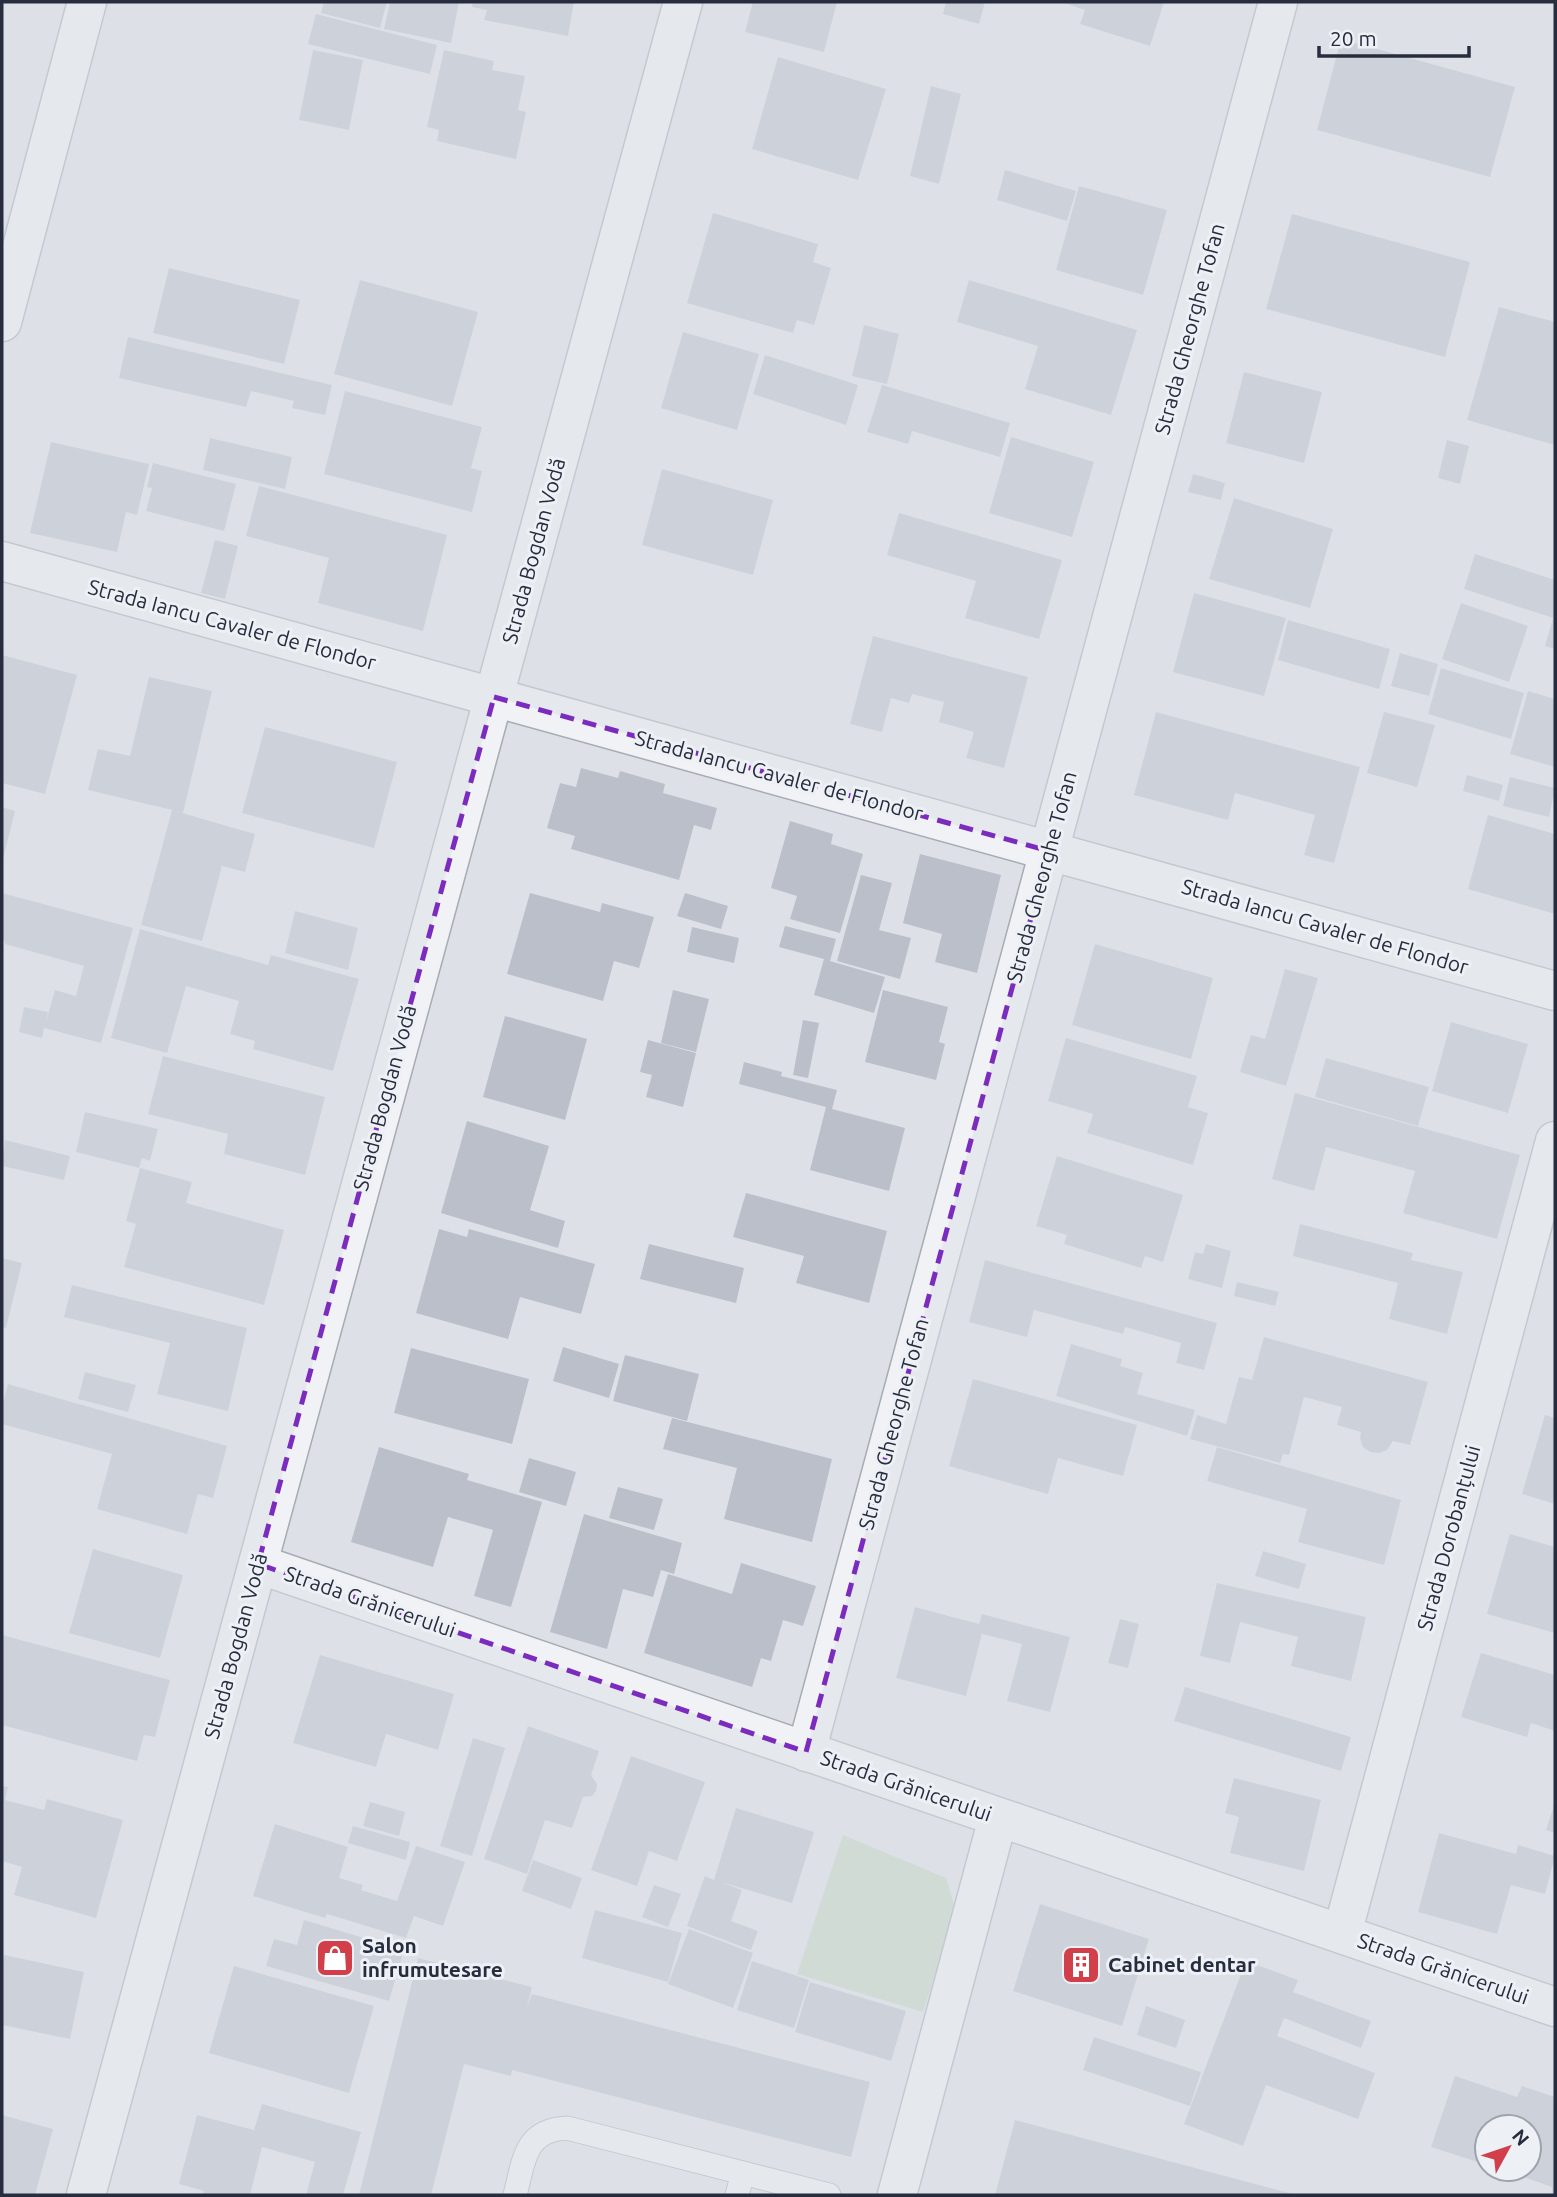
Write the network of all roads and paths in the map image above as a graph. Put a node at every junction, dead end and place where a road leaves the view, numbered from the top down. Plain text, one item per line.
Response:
1 (87, 2) edge
2 (683, 2) edge
3 (1278, 2) edge
4 (11, 248) edge
5 (2, 322) edge
6 (2, 561) edge
7 (494, 697) junction
8 (1049, 851) junction
9 (1555, 991) edge
10 (1555, 1141) edge
11 (258, 1564) junction
12 (806, 1752) junction
13 (998, 1818) junction
14 (1342, 1934) junction
15 (1555, 2007) edge
16 (740, 2184) edge
17 (86, 2195) edge
18 (515, 2195) edge
19 (829, 2195) edge
20 (897, 2195) edge

1 - 4 street
2 - 7 street, Strada Bogdan Vodă
3 - 8 street, Strada Gheorghe Tofan
4 - 5 street
6 - 7 street, Strada Iancu Cavaler de Flondor
7 - 8 street, Strada Iancu Cavaler de Flondor
7 - 11 street, Strada Bogdan Vodă
8 - 9 street, Strada Iancu Cavaler de Flondor
8 - 12 street, Strada Gheorghe Tofan
10 - 14 street, Strada Dorobanțului
11 - 12 street, Strada Grănicerului
11 - 17 street, Strada Bogdan Vodă
12 - 13 street, Strada Grănicerului
13 - 14 street, Strada Grănicerului
13 - 20 street
14 - 15 street, Strada Grănicerului
16 - 18 lane
16 - 19 lane

